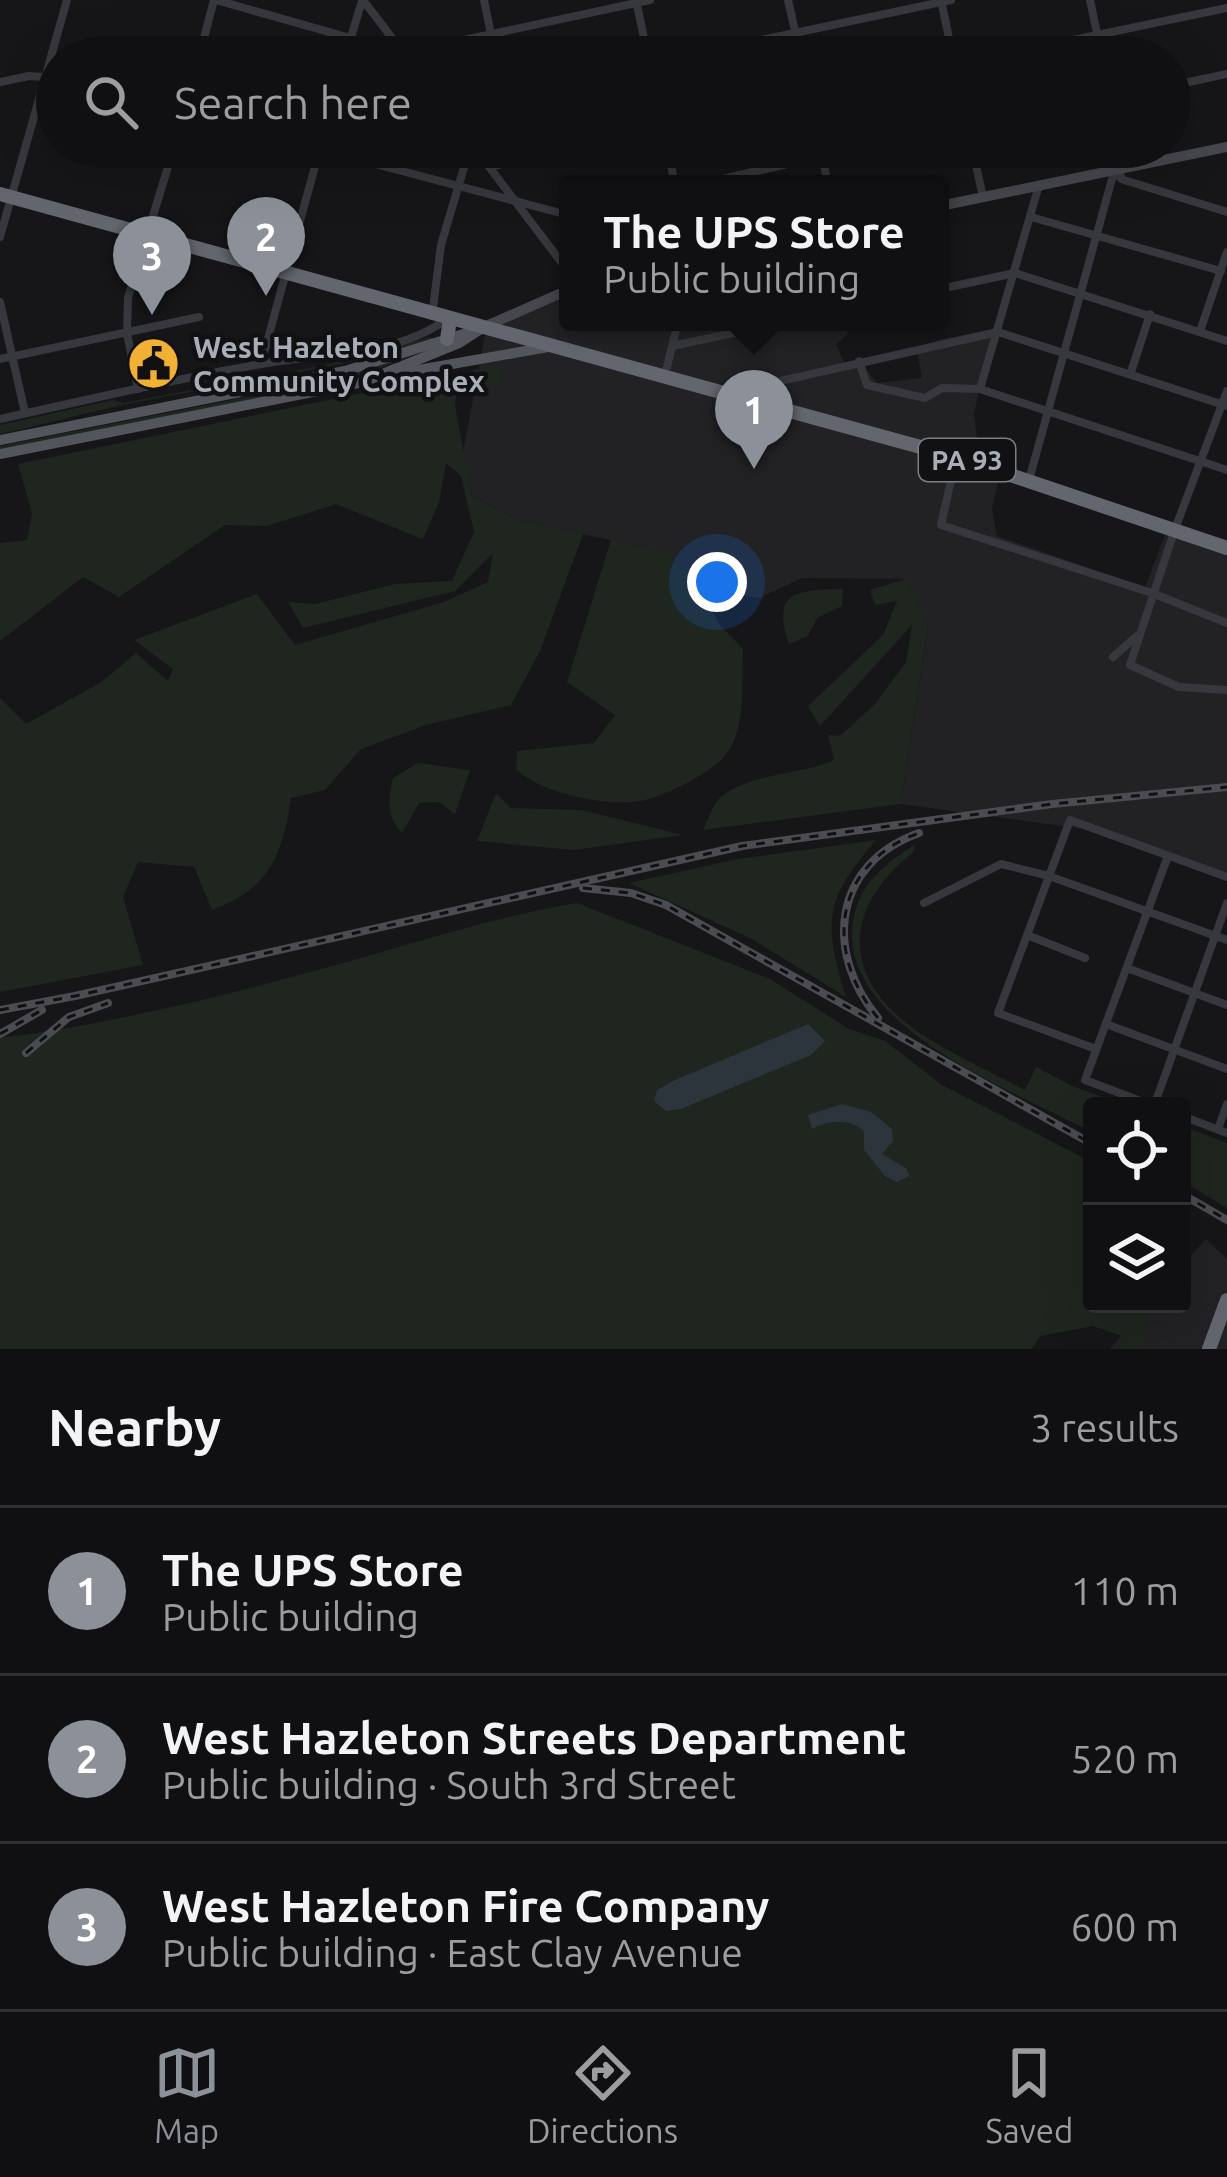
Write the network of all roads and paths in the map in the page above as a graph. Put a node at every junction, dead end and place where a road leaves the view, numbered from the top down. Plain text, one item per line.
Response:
1 (67, 0) edge
2 (215, 0) edge
3 (363, 0) edge
4 (484, 0) edge
5 (650, 0) edge
6 (788, 0) edge
7 (1090, 0) edge
8 (944, 1) edge
9 (636, 2) edge
10 (1227, 8) edge
11 (795, 33) junction
12 (491, 34) junction
13 (60, 36) edge
14 (205, 36) edge
15 (347, 36) edge
16 (351, 36) edge
17 (390, 36) edge
18 (483, 36) edge
19 (643, 36) edge
20 (781, 36) edge
21 (796, 36) edge
22 (950, 36) edge
23 (1098, 36) joint
24 (1227, 74) edge
25 (36, 78) edge
26 (0, 82) edge
27 (1191, 82) edge
28 (36, 118) edge
29 (1227, 147) edge
30 (1191, 154) edge
31 (168, 168) edge
32 (312, 168) edge
33 (389, 168) edge
34 (464, 168) edge
35 (491, 168) edge
36 (976, 168) edge
37 (1126, 168) edge
38 (1121, 169) junction
39 (1039, 185) junction
40 (457, 187) junction
41 (7, 195) edge
42 (982, 197) junction
43 (519, 204) junction
44 (949, 204) edge
45 (1227, 212) edge
46 (559, 213) edge
47 (1030, 217) junction
48 (149, 236) junction
49 (1096, 236) junction
50 (0, 237) edge
51 (1227, 252) edge
52 (559, 259) edge
53 (1221, 271) junction
54 (1015, 273) junction
55 (286, 274) junction
56 (949, 287) edge
57 (559, 294) edge
58 (1079, 294) junction
59 (0, 302) edge
60 (1150, 314) junction
61 (199, 317) dead end
62 (440, 321) junction
63 (484, 327) junction
64 (676, 331) edge
65 (743, 331) edge
66 (1200, 331) junction
67 (127, 332) junction
68 (998, 332) junction
69 (447, 339) junction
70 (1227, 341) edge
71 (548, 346) junction
72 (672, 346) junction
73 (1064, 351) junction
74 (12, 357) junction
75 (0, 359) edge
76 (859, 361) junction
77 (261, 364) junction
78 (1131, 372) junction
79 (664, 377) junction
80 (363, 382) junction
81 (138, 389) junction
82 (980, 389) junction
83 (1227, 391) edge
84 (725, 393) junction
85 (1224, 405) edge
86 (1049, 412) junction
87 (25, 413) junction
88 (0, 418) edge
89 (0, 440) edge
90 (0, 454) edge
91 (957, 457) junction
92 (1201, 459) junction
93 (1227, 470) edge
94 (1029, 480) junction
95 (1175, 529) junction
96 (1227, 548) edge
97 (1152, 593) junction
98 (1227, 622) edge
99 (1138, 635) junction
100 (1113, 657) dead end
101 (1227, 690) edge
102 (1168, 856) junction
103 (1049, 876) junction
104 (1227, 877) edge
105 (923, 903) dead end
106 (1227, 903) edge
107 (1148, 911) junction
108 (1027, 935) junction
109 (1215, 936) junction
110 (1227, 940) edge
111 (1085, 958) dead end
112 (1126, 968) junction
113 (1196, 994) junction
114 (1227, 1005) edge
115 (1106, 1024) junction
116 (1096, 1049) junction
117 (1175, 1050) junction
118 (1227, 1069) edge
119 (1130, 1097) edge
120 (1157, 1097) edge
121 (1227, 1104) edge
122 (1191, 1119) edge
123 (1222, 1131) edge
124 (1227, 1300) edge
125 (1209, 1349) edge

1 - 13 street
2 - 14 street
2 - 15 street
3 - 16 street
3 - 17 street
4 - 12 street
5 - 9 street
6 - 11 street
7 - 23 street
8 - 11 street
8 - 22 street
9 - 12 street
9 - 19 street
10 - 23 street
11 - 20 street
11 - 21 street
12 - 18 street
24 - 27 street
25 - 26 street
28 - 41 street
29 - 30 street
31 - 48 street
32 - 55 street
33 - 40 street
34 - 40 street
35 - 43 street
36 - 42 street
37 - 38 street
38 - 39 street
38 - 45 street
38 - 49 street
39 - 42 street
39 - 47 street
40 - 43 street
40 - 62 street
41 - 48 highway, PA 93
41 - 50 street
42 - 44 street
43 - 46 street
43 - 52 street
47 - 49 street
47 - 54 street
48 - 55 highway, PA 93
48 - 67 street
49 - 53 street
49 - 58 street
51 - 53 street
53 - 66 street
54 - 56 street
54 - 58 street
54 - 68 street
55 - 62 highway, PA 93
55 - 77 street
57 - 63 street
58 - 60 street
58 - 73 street
59 - 74 street
60 - 66 street
60 - 78 street
61 - 67 street
62 - 63 highway, PA 93
62 - 69 highway
62 - 77 street
63 - 69 main road
63 - 71 highway, PA 93
63 - 80 main road
64 - 72 street
65 - 72 street
66 - 70 street
67 - 74 street
67 - 81 street
68 - 73 street
68 - 76 street
68 - 82 street
69 - 89 main road
71 - 79 highway, PA 93
71 - 80 main road
72 - 79 street
73 - 78 street
73 - 86 street
74 - 75 street
74 - 87 street
76 - 82 street
76 - 84 street
77 - 81 street
78 - 85 street
79 - 84 highway, PA 93
80 - 90 main road
81 - 87 street
82 - 86 street
83 - 85 street
84 - 91 highway, PA 93
85 - 92 street
86 - 92 street
86 - 94 street
87 - 88 street
91 - 94 highway, PA 93
91 - 97 street
92 - 93 street
92 - 95 street
94 - 95 highway, PA 93
95 - 96 highway, PA 93
95 - 97 street
97 - 98 street
97 - 99 street
99 - 100 street
99 - 101 street
102 - 103 street
102 - 104 street
102 - 107 street
103 - 105 street
103 - 107 street
103 - 108 street
106 - 109 street
107 - 109 street
107 - 112 street
108 - 111 street
108 - 116 street
109 - 110 street
109 - 113 street
112 - 113 street
112 - 115 street
113 - 114 street
113 - 117 street
115 - 116 street
115 - 117 street
116 - 119 street
117 - 118 street
117 - 120 street
121 - 123 street
122 - 123 street
124 - 125 highway

